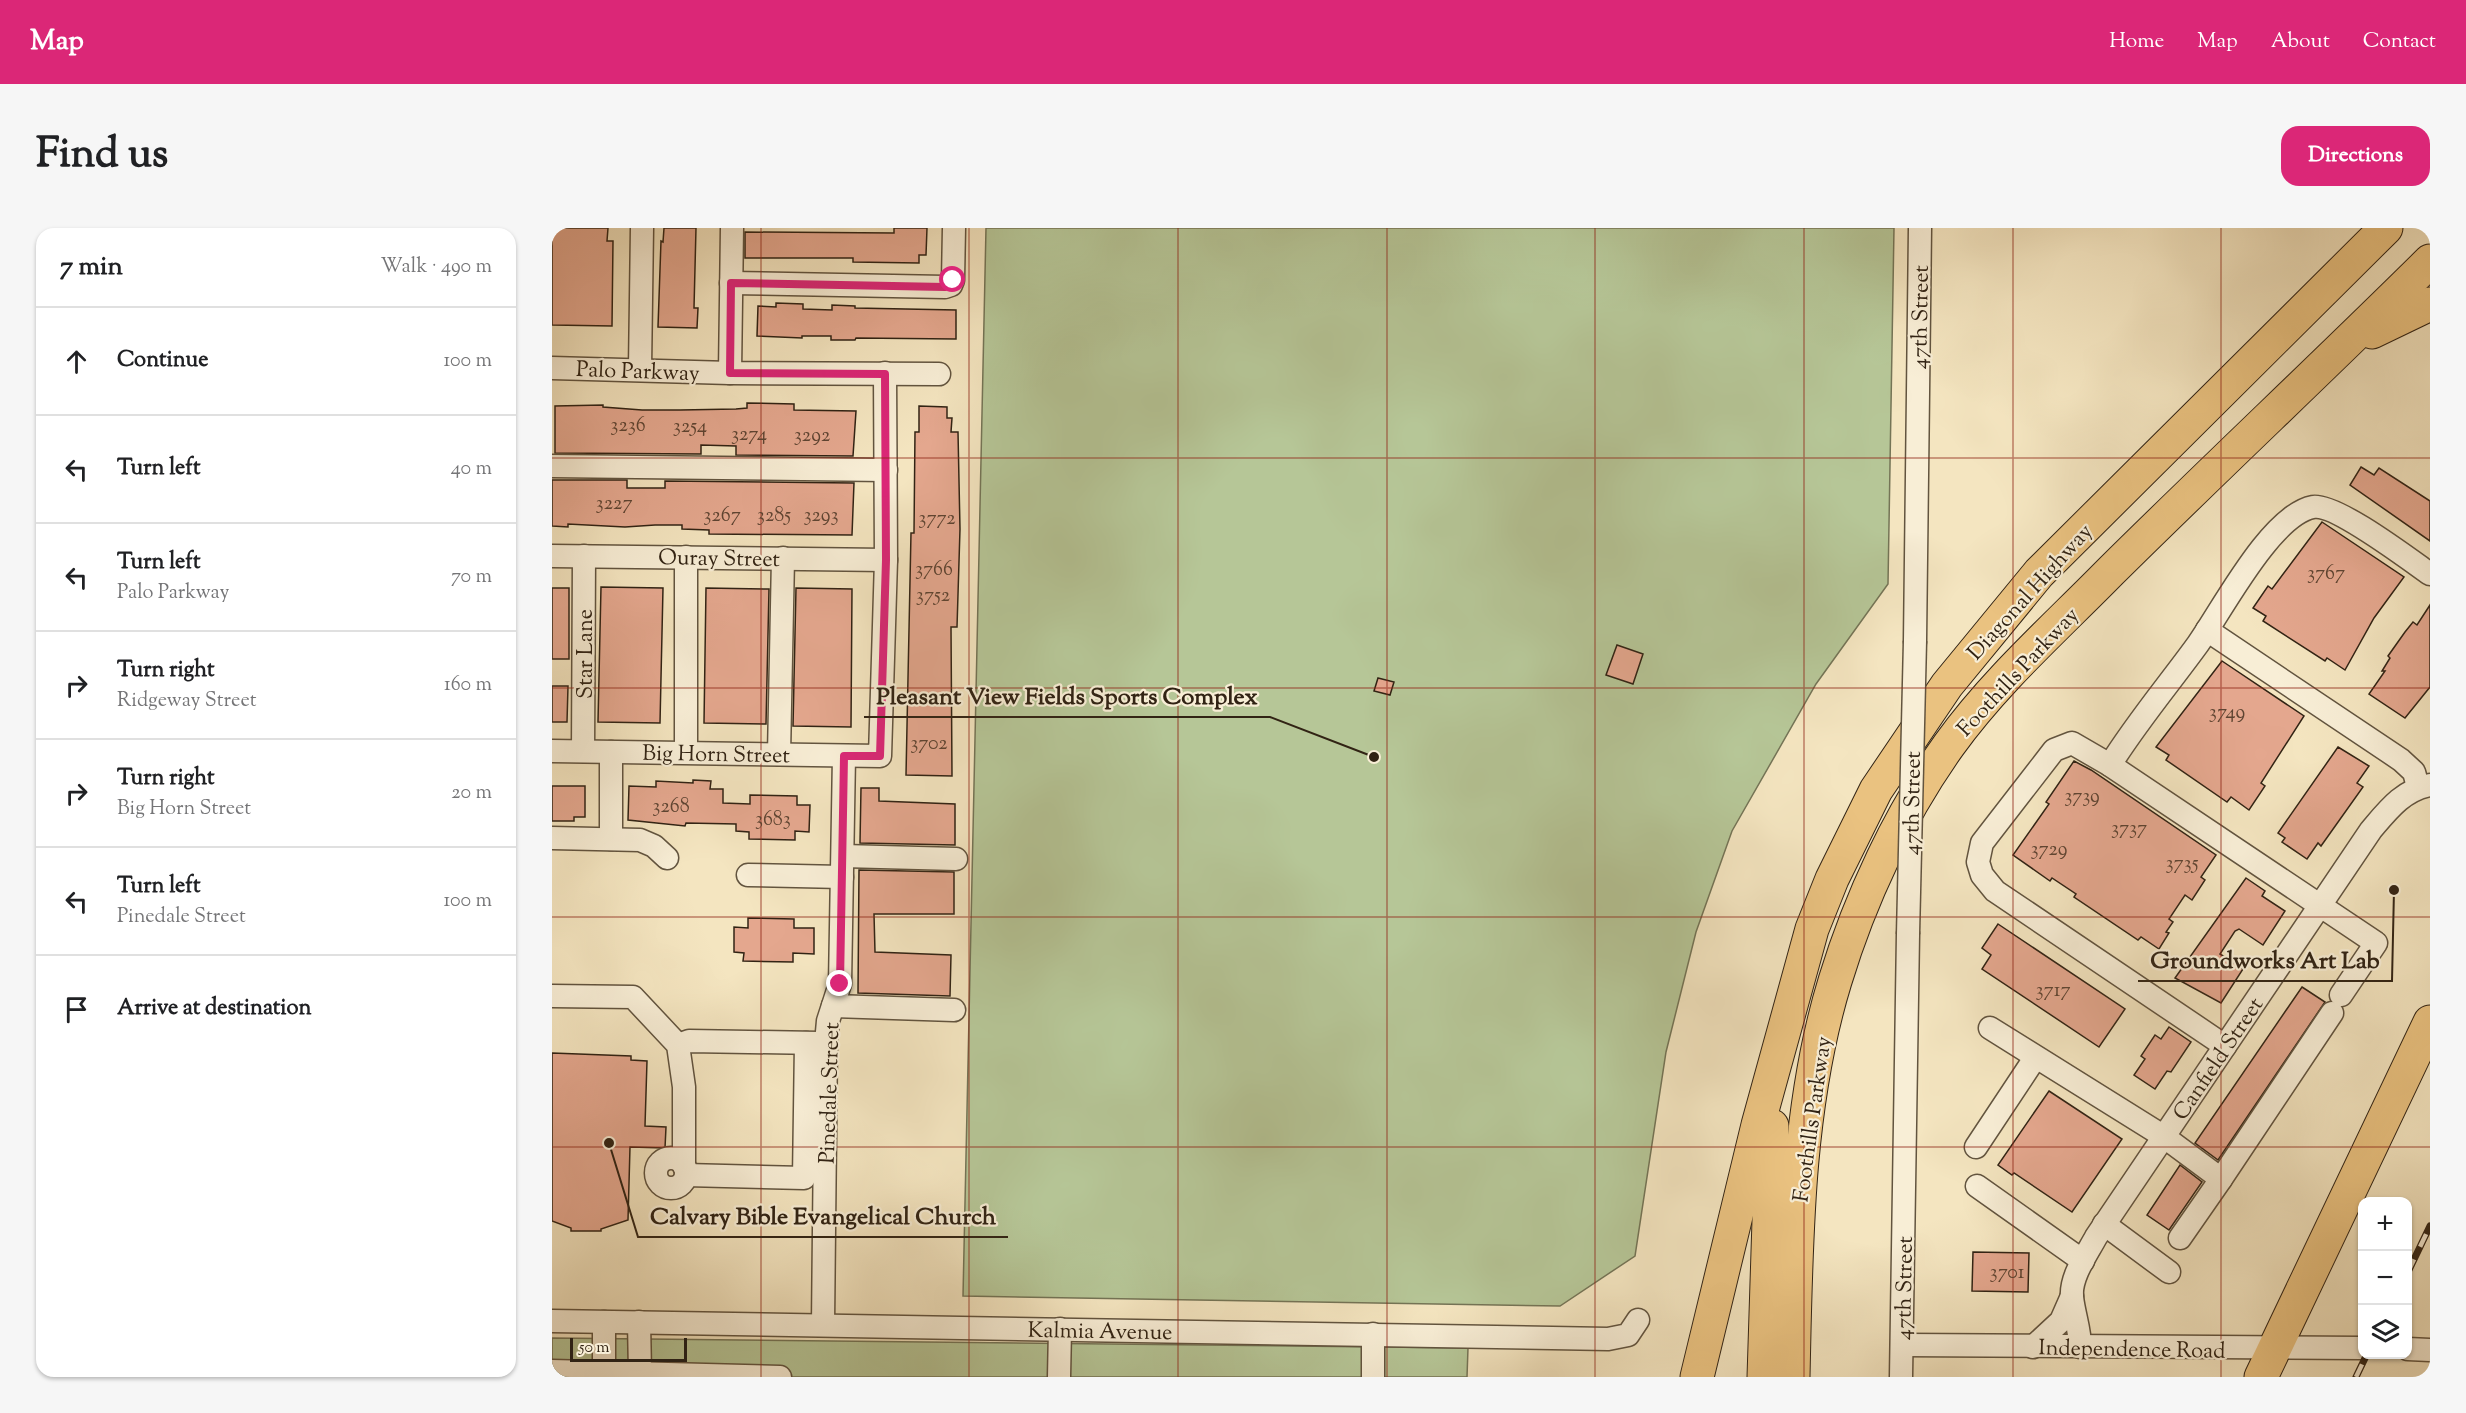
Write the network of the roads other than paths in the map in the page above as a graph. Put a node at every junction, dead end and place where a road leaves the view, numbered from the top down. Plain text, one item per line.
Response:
1 (642, 228) edge
2 (732, 228) edge
3 (954, 228) edge
4 (1920, 228) edge
5 (2386, 228) edge
6 (2430, 261) edge
7 (731, 283) junction
8 (2430, 304) edge
9 (2341, 349) junction
10 (552, 368) edge
11 (640, 369) junction
12 (730, 373) junction
13 (885, 374) junction
14 (939, 374) dead end
15 (552, 466) edge
16 (886, 471) junction
17 (552, 556) edge
18 (584, 556) junction
19 (686, 557) junction
20 (783, 558) junction
21 (886, 560) junction
22 (2430, 574) edge
23 (2207, 630) junction
24 (552, 751) edge
25 (583, 751) junction
26 (611, 752) junction
27 (686, 752) junction
28 (779, 754) junction
29 (844, 756) junction
30 (2110, 765) junction
31 (2424, 786) edge
32 (552, 838) edge
33 (610, 838) junction
34 (667, 858) dead end
35 (956, 858) dead end
36 (842, 866) junction
37 (747, 875) dead end
38 (2320, 905) junction
39 (552, 996) edge
40 (833, 1006) junction
41 (954, 1010) dead end
42 (2430, 1022) edge
43 (1990, 1028) dead end
44 (1783, 1029) junction
45 (816, 1043) junction
46 (678, 1045) junction
47 (2225, 1046) junction
48 (2035, 1058) junction
49 (2163, 1136) junction
50 (1976, 1147) dead end
51 (814, 1178) junction
52 (2220, 1179) junction
53 (1977, 1186) dead end
54 (2104, 1224) junction
55 (2180, 1238) dead end
56 (2083, 1261) junction
57 (2169, 1272) dead end
58 (2072, 1296) junction
59 (1638, 1320) dead end
60 (552, 1321) edge
61 (604, 1322) junction
62 (639, 1322) junction
63 (823, 1324) junction
64 (1060, 1329) junction
65 (1373, 1334) junction
66 (1902, 1345) junction
67 (2033, 1347) junction
68 (2080, 1347) junction
69 (2358, 1349) edge
70 (2268, 1363) edge
71 (552, 1371) edge
72 (604, 1372) junction
73 (640, 1373) junction
74 (780, 1377) edge
75 (1059, 1377) edge
76 (1373, 1377) edge
77 (1697, 1377) edge
78 (1764, 1377) edge
79 (1793, 1377) edge
80 (1901, 1377) edge

1 - 11 street
2 - 7 street
3 - 7 street
4 - 66 street, 47th Street, bridge
5 - 44 highway, Diagonal Highway
6 - 9 highway, Foothills Parkway
7 - 12 street
8 - 9 highway
9 - 79 highway, Foothills Parkway
10 - 11 street, Palo Parkway
11 - 12 street, Palo Parkway
12 - 13 street, Palo Parkway
13 - 14 street, Palo Parkway
13 - 16 street
15 - 16 street
16 - 21 street
17 - 18 street, Ouray Street
18 - 19 street, Ouray Street
18 - 25 street, Star Lane
19 - 20 street, Ouray Street
19 - 27 street
20 - 21 street, Ouray Street
20 - 28 street
21 - 29 street, Big Horn Street
22 - 23 street
23 - 30 street
23 - 31 street
24 - 25 street, Big Horn Street
25 - 26 street, Big Horn Street
26 - 27 street, Big Horn Street
26 - 33 street
27 - 28 street, Big Horn Street
28 - 29 street, Big Horn Street
29 - 36 street, Pinedale Street
30 - 38 street
30 - 47 street
31 - 38 street, Canfield Street
32 - 33 street
33 - 34 street
35 - 36 street
36 - 37 street
36 - 40 street, Pinedale Street
38 - 47 street, Canfield Street
38 - 52 street
39 - 46 street
40 - 41 street
40 - 45 street, Pinedale Street
42 - 70 highway
43 - 48 street
44 - 77 highway
44 - 78 highway, Foothills Parkway
45 - 46 street
45 - 51 street, Pinedale Street
46 - 51 street
47 - 49 street, Canfield Street
48 - 49 street
48 - 50 street
49 - 52 street
49 - 54 street, Canfield Street
51 - 63 street, Pinedale Street
52 - 55 street
53 - 56 street
54 - 56 street, Canfield Street
54 - 57 street
56 - 58 street, Canfield Street
58 - 67 street, Canfield Street
58 - 68 street
59 - 65 street, Kalmia Avenue
60 - 61 street, Kalmia Avenue
61 - 62 street, Kalmia Avenue
61 - 72 street
62 - 63 street, Kalmia Avenue
62 - 73 street
63 - 64 street, Kalmia Avenue
64 - 65 street, Kalmia Avenue
64 - 75 street
65 - 76 street
66 - 67 street, Independence Road
66 - 80 street, 47th Street
67 - 68 street, Independence Road
68 - 70 street, Independence Road
69 - 70 street, Independence Road
71 - 72 street
72 - 73 street
73 - 74 street

